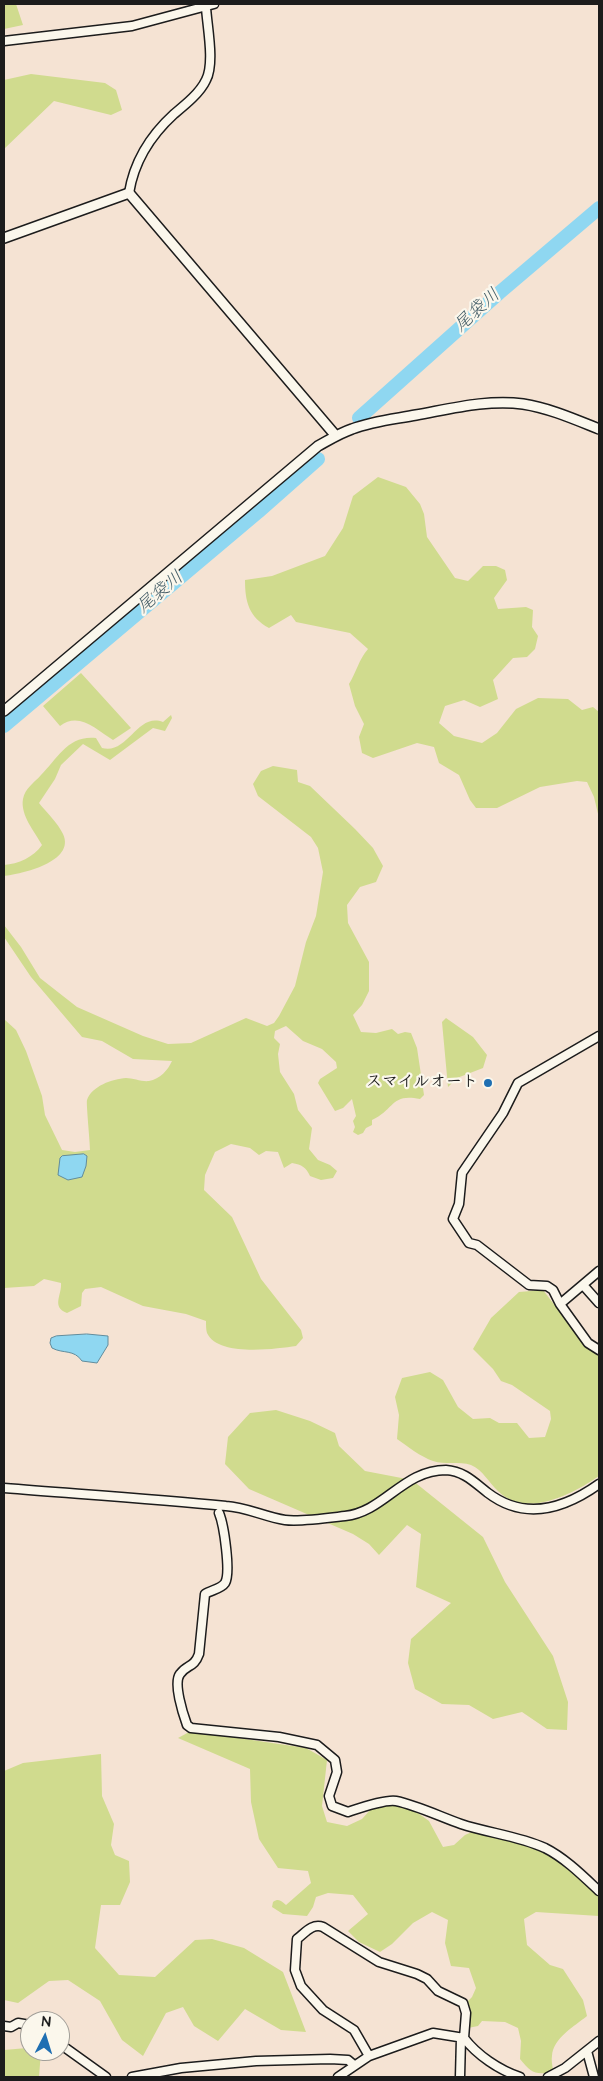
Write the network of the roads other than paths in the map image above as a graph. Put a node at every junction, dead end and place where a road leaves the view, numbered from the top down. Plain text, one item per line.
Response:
1 (214, 4) edge
2 (206, 7) junction
3 (4, 41) edge
4 (129, 193) junction
5 (4, 238) edge
6 (599, 429) edge
7 (336, 436) junction
8 (4, 710) edge
9 (599, 1036) edge
10 (599, 1271) edge
11 (584, 1285) junction
12 (599, 1303) edge
13 (560, 1304) junction
14 (599, 1350) edge
15 (599, 1484) edge
16 (4, 1488) edge
17 (219, 1513) dead end
18 (599, 1891) edge
19 (20, 2023) edge
20 (4, 2026) edge
21 (462, 2038) junction
22 (599, 2041) edge
23 (70, 2051) edge
24 (587, 2051) junction
25 (368, 2056) junction
26 (354, 2065) junction
27 (106, 2077) edge
28 (132, 2077) edge
29 (338, 2077) edge
30 (460, 2077) edge
31 (520, 2077) edge
32 (548, 2077) edge
33 (594, 2077) edge

1 - 2 street
2 - 3 street
2 - 4 street
4 - 5 street
4 - 7 street
6 - 7 street
7 - 8 street
9 - 13 street
10 - 11 street
11 - 12 street
11 - 13 street
13 - 14 street
15 - 16 street
17 - 18 street
19 - 20 street
21 - 25 street
21 - 25 street
21 - 30 street
21 - 31 street
22 - 24 street
23 - 27 street
24 - 32 street
24 - 33 street
25 - 26 street
26 - 28 street
26 - 29 street

